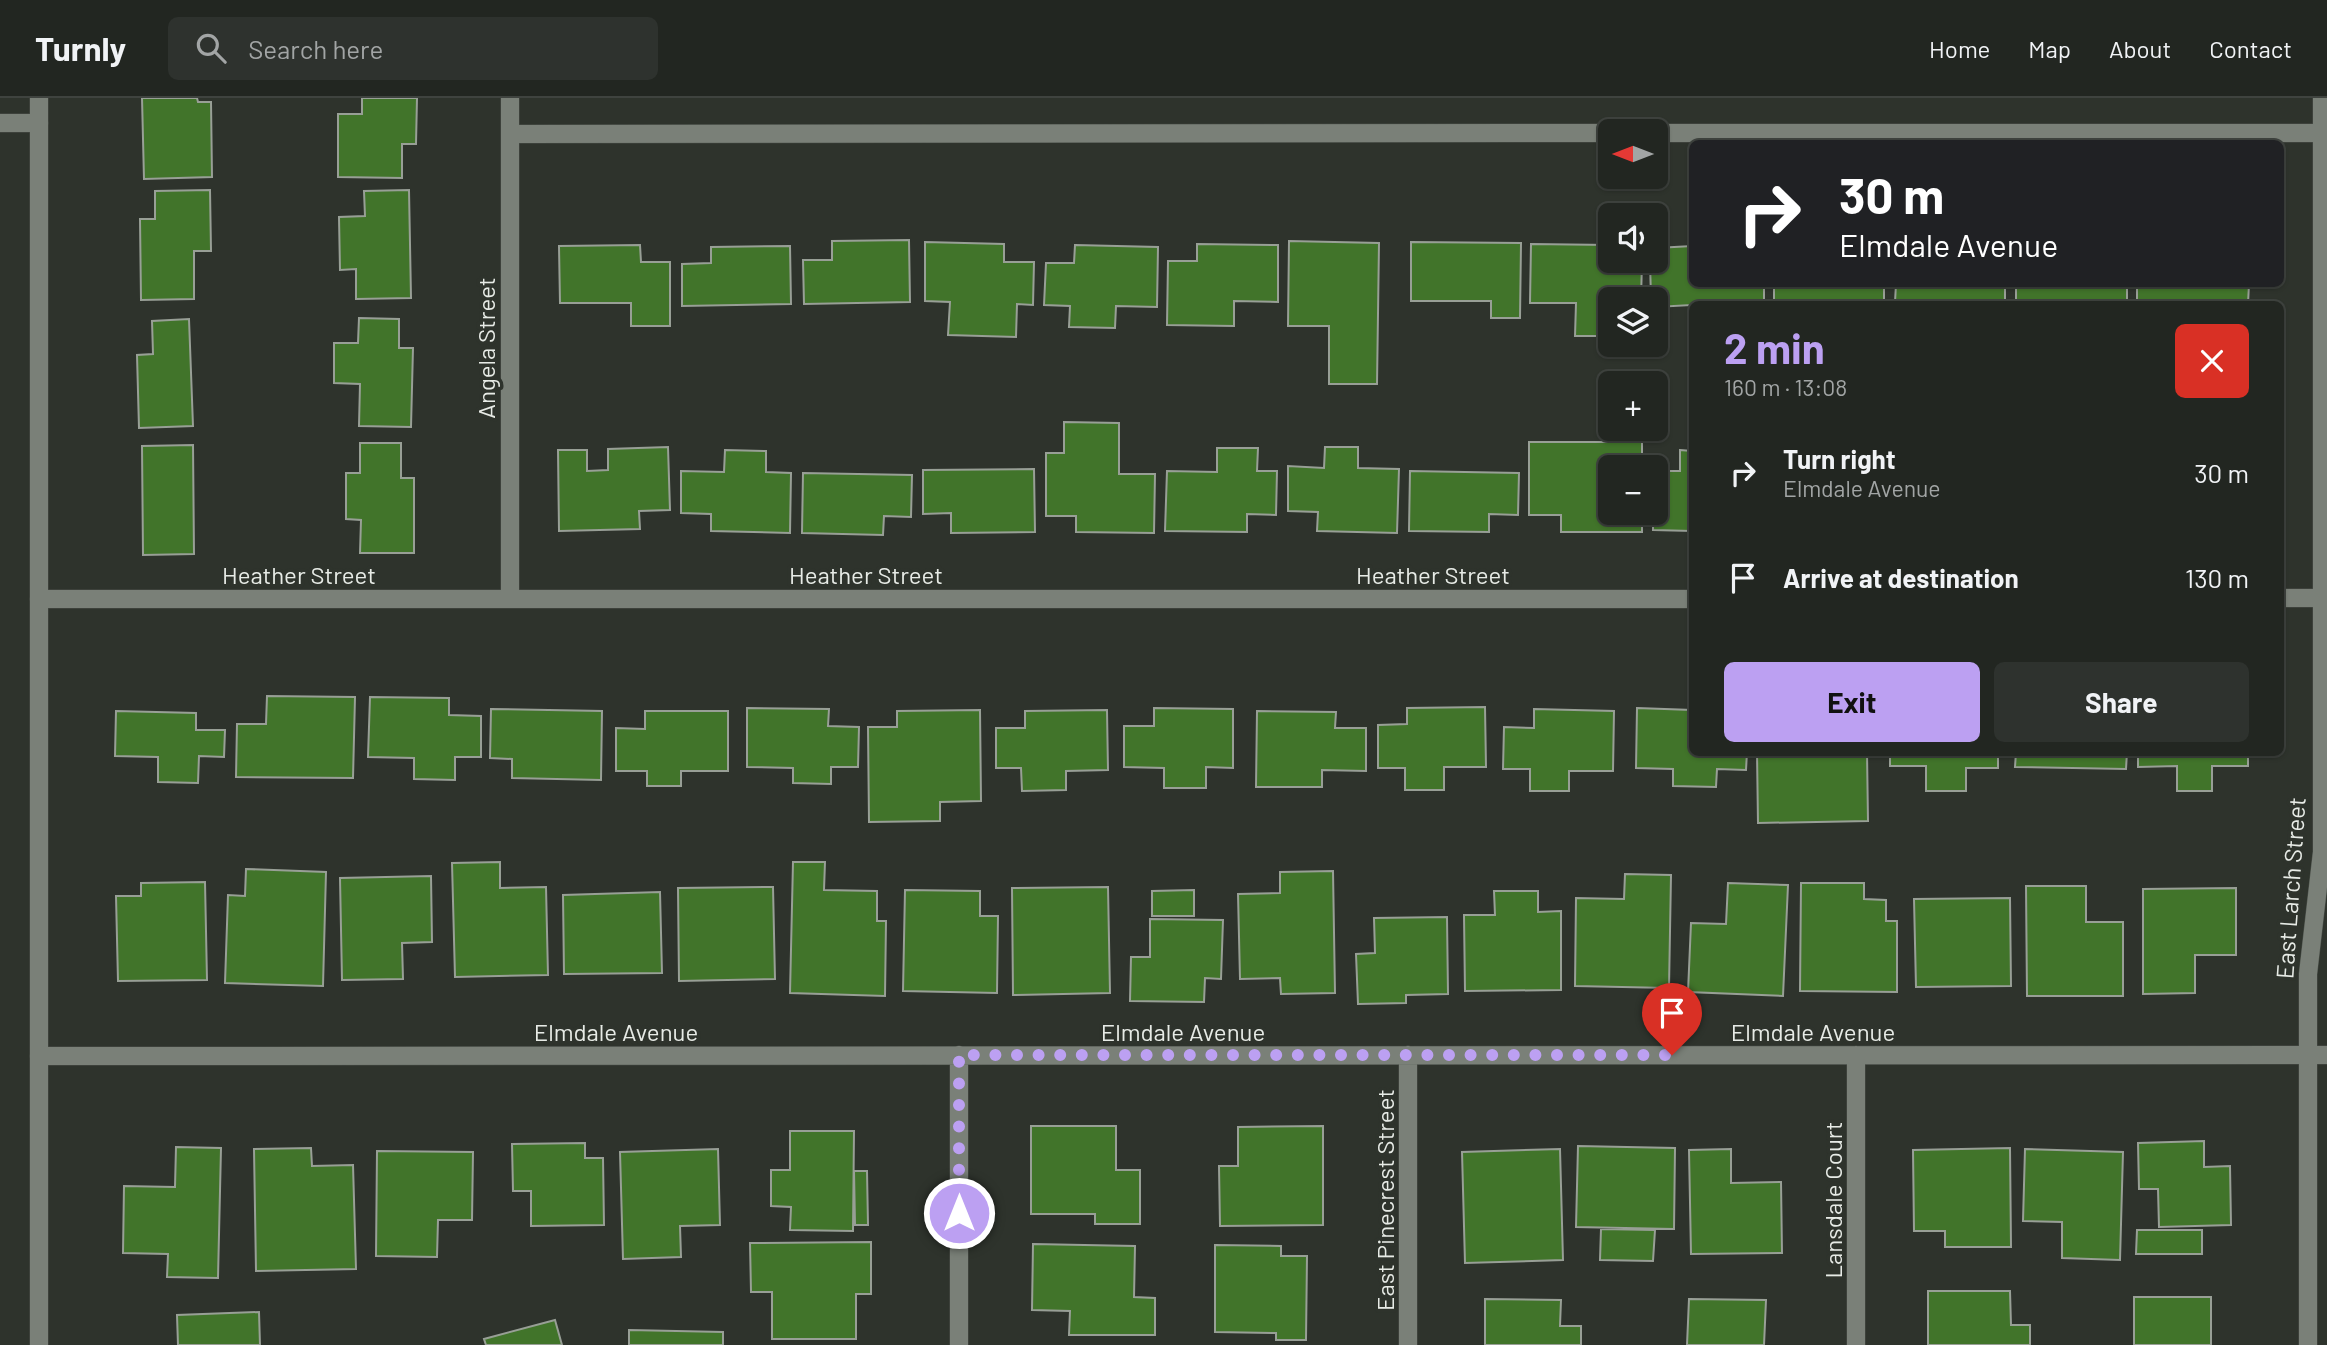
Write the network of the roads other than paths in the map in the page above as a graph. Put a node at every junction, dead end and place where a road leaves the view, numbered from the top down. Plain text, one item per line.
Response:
1 (39, 98) edge
2 (510, 98) edge
3 (2322, 98) edge
4 (0, 123) edge
5 (39, 123) junction
6 (1598, 133) edge
7 (1668, 133) edge
8 (2324, 133) edge
9 (510, 134) junction
10 (1689, 598) edge
11 (2284, 598) edge
12 (2325, 598) edge
13 (39, 599) junction
14 (510, 599) junction
15 (959, 1055) junction
16 (1408, 1055) junction
17 (1856, 1055) junction
18 (2308, 1055) junction
19 (2327, 1055) edge
20 (39, 1056) junction
21 (39, 1345) edge
22 (959, 1345) edge
23 (1408, 1345) edge
24 (1856, 1345) edge
25 (2308, 1345) edge

1 - 5 street
2 - 9 street, Angela Street
3 - 8 street, East Larch Street
4 - 5 street
5 - 13 street
6 - 9 street
7 - 8 street
8 - 12 street, East Larch Street
9 - 14 street, Angela Street
10 - 14 street, Heather Street
11 - 12 street
12 - 18 street, East Larch Street
13 - 14 street, Heather Street
13 - 20 street
15 - 16 street, Elmdale Avenue
15 - 20 street, Elmdale Avenue
15 - 22 street
16 - 17 street, Elmdale Avenue
16 - 23 street, East Pinecrest Street
17 - 18 street, Elmdale Avenue
17 - 24 street, Lansdale Court
18 - 19 street, Elmdale Avenue
18 - 25 street, East Larch Street
20 - 21 street

